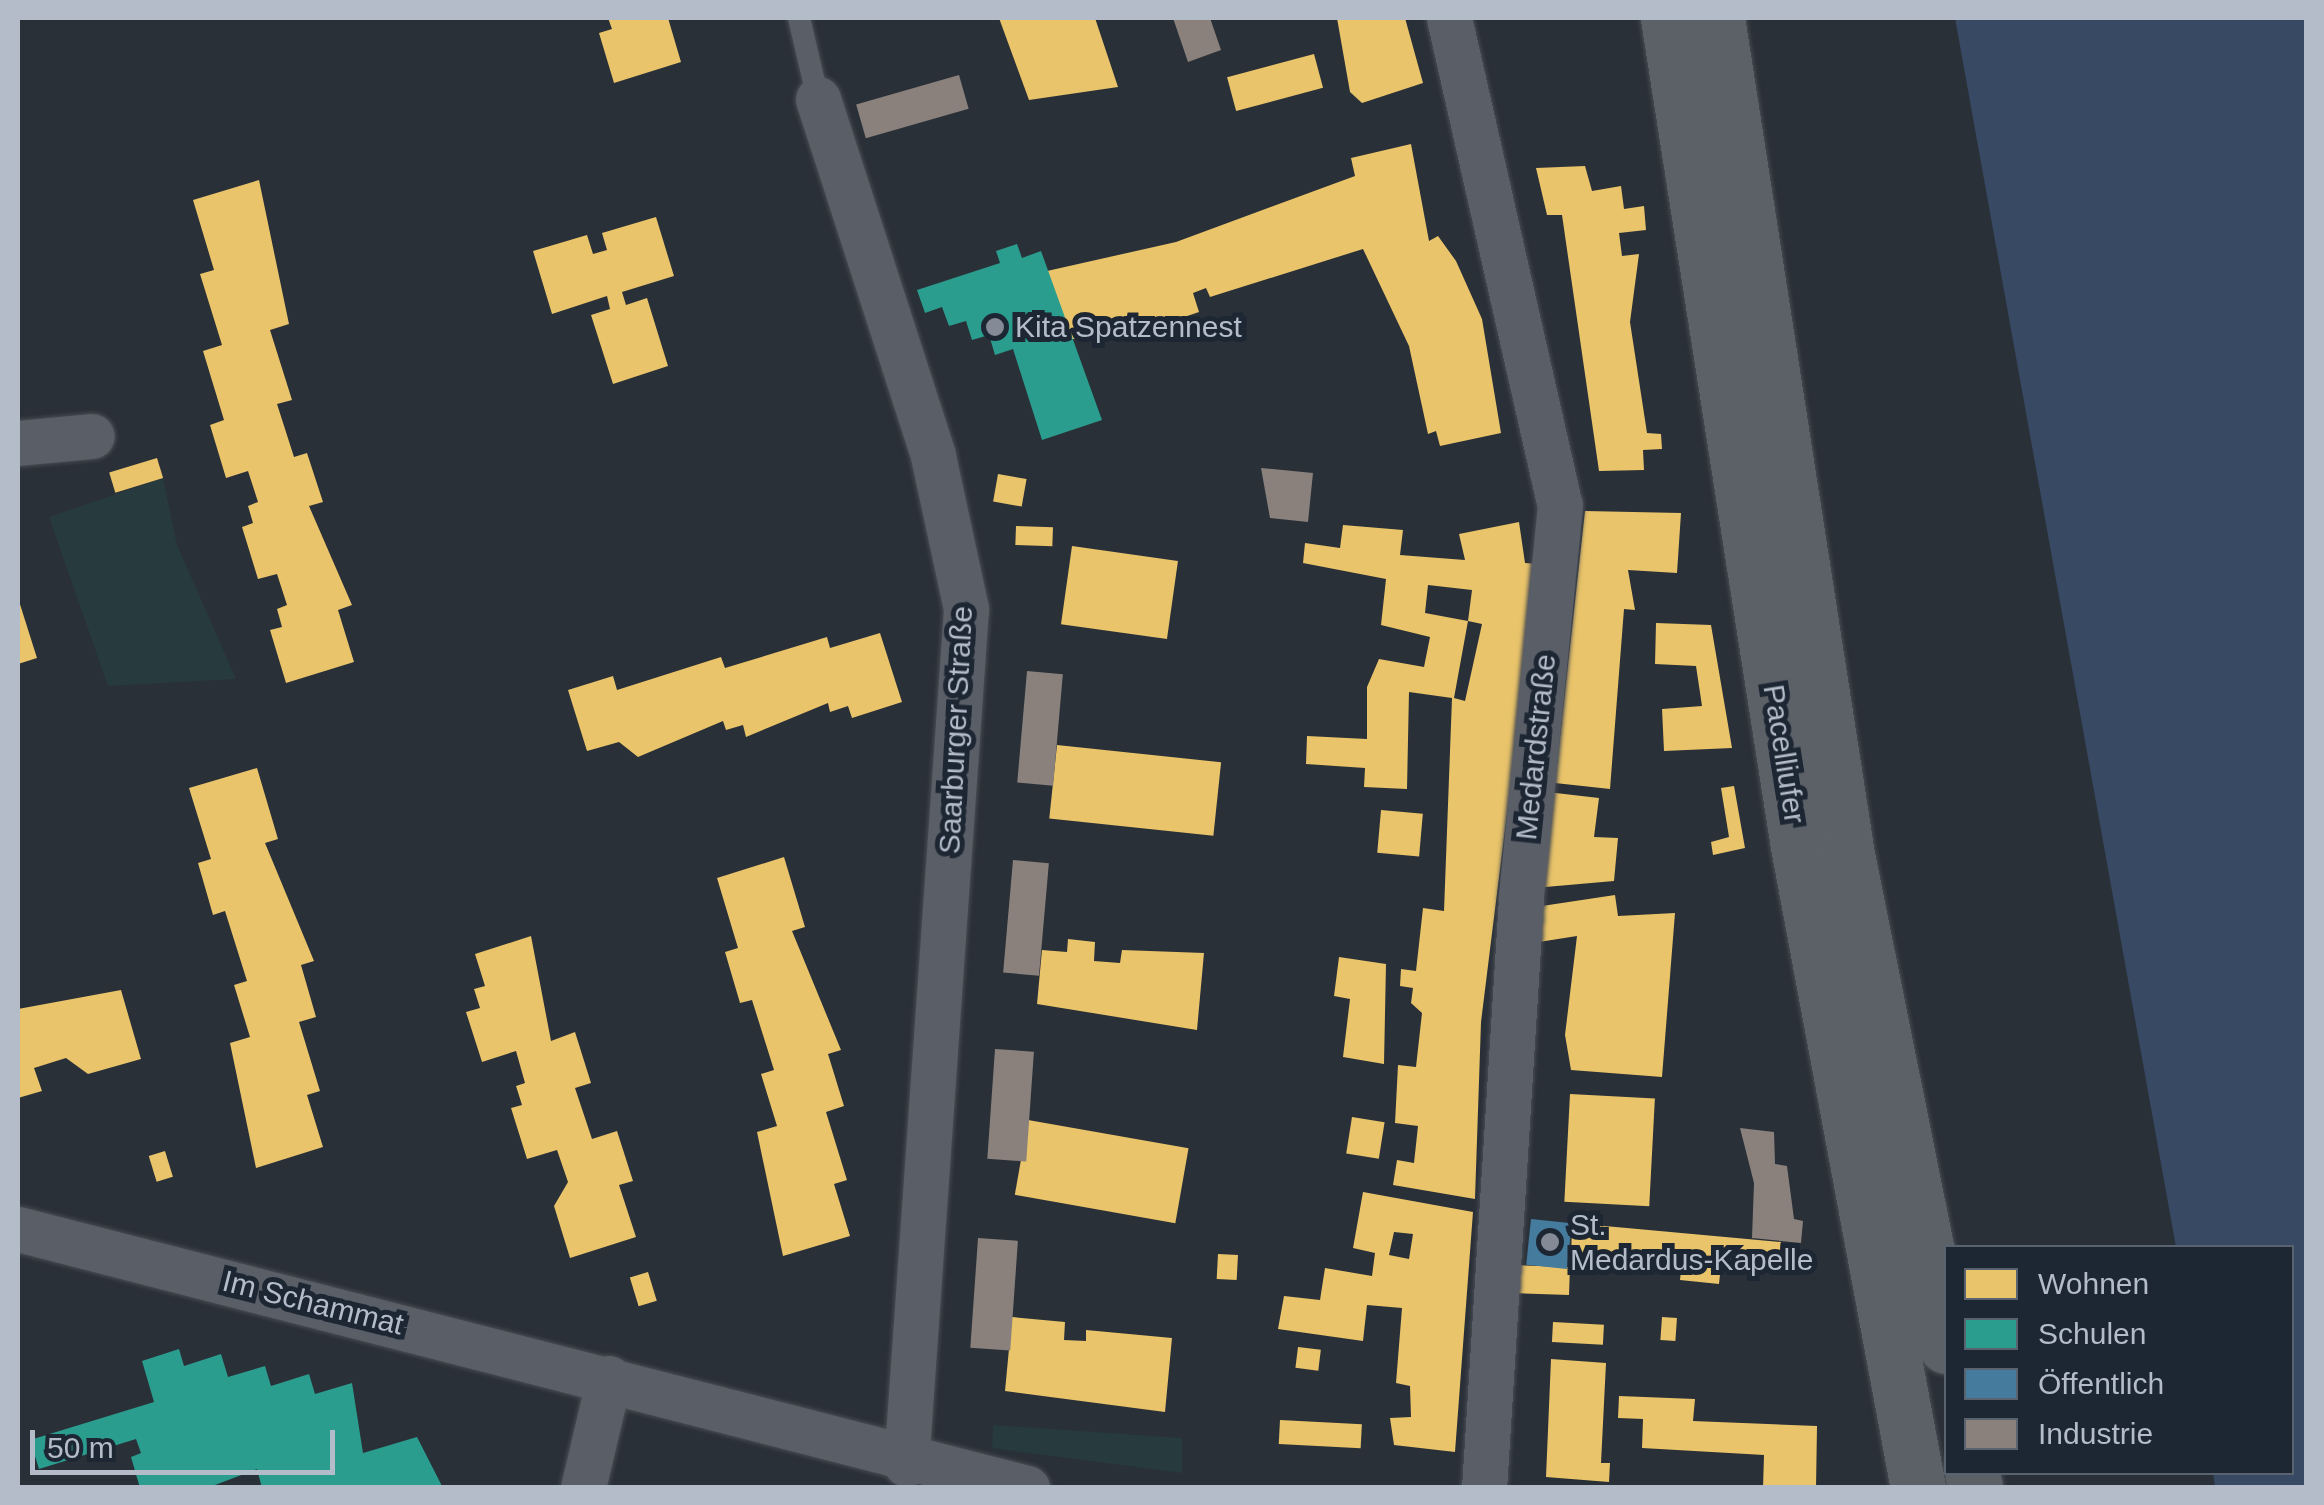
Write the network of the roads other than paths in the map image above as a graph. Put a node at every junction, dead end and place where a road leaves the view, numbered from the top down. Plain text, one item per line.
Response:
1 (799, 18) edge
2 (1449, 18) edge
3 (1668, 18) edge
4 (1717, 18) edge
5 (818, 100) joint
6 (92, 436) dead end
7 (18, 443) edge
8 (18, 1229) edge
9 (1944, 1336) edge
10 (608, 1378) junction
11 (906, 1464) junction
12 (583, 1488) edge
13 (1026, 1488) edge
14 (1484, 1488) edge
15 (1918, 1488) edge

1 - 5 lane, Saarburger Straße
2 - 14 street, Medardstraße
3 - 15 main road, Pacelliufer
4 - 9 main road, Pacelliufer
5 - 11 street, Saarburger Straße
6 - 7 street
8 - 10 street, Im Schammat
10 - 11 street, Im Schammat
10 - 12 street
11 - 13 street, Im Schammat

